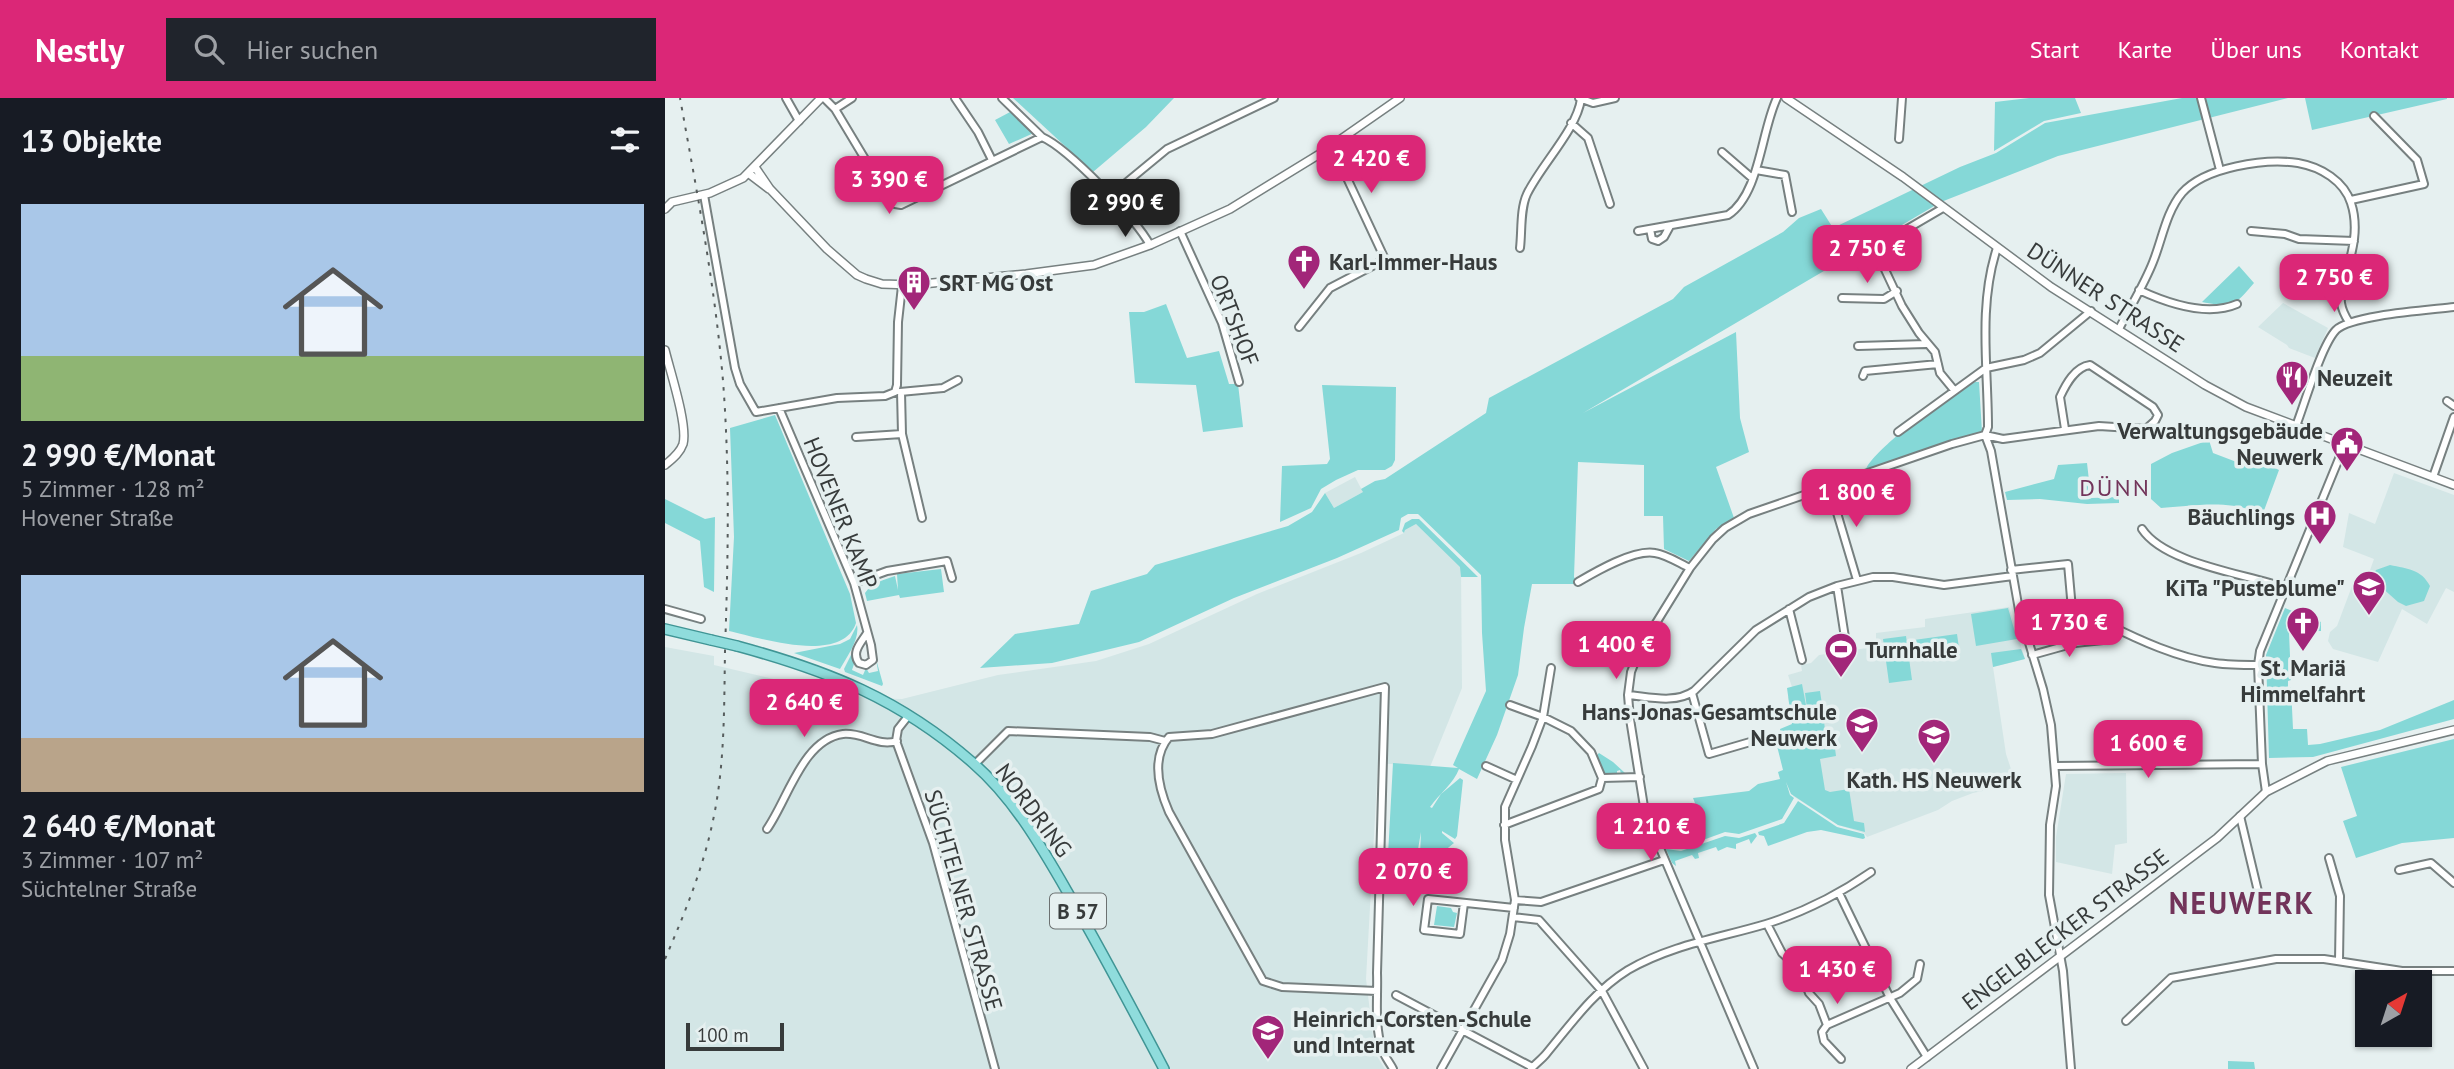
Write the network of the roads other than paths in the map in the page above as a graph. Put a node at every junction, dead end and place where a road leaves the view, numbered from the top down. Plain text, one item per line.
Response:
1 (786, 98) edge
2 (823, 98) edge
3 (852, 98) edge
4 (955, 98) edge
5 (1002, 98) edge
6 (1273, 98) edge
7 (1400, 98) edge
8 (1580, 98) edge
9 (1615, 98) edge
10 (1777, 98) edge
11 (1786, 98) edge
12 (1902, 98) edge
13 (2201, 98) edge
14 (835, 109) junction
15 (2374, 116) dead end
16 (799, 121) junction
17 (1571, 123) junction
18 (1042, 137) junction
19 (1899, 139) dead end
20 (1332, 146) junction
21 (1722, 152) dead end
22 (992, 160) junction
23 (755, 167) junction
24 (1756, 170) junction
25 (2220, 170) junction
26 (748, 173) junction
27 (1752, 178) junction
28 (770, 189) junction
29 (704, 195) junction
30 (1110, 196) junction
31 (2351, 200) junction
32 (669, 201) edge
33 (1610, 204) dead end
34 (1943, 208) junction
35 (665, 209) edge
36 (1792, 212) dead end
37 (1669, 226) junction
38 (1650, 229) junction
39 (1180, 231) junction
40 (1638, 231) dead end
41 (2251, 231) dead end
42 (2354, 241) junction
43 (1150, 245) junction
44 (1520, 248) dead end
45 (1997, 248) junction
46 (902, 286) junction
47 (2139, 290) junction
48 (1898, 291) junction
49 (1842, 298) dead end
50 (2237, 304) dead end
51 (2454, 307) edge
52 (2091, 311) junction
53 (2349, 322) junction
54 (1299, 327) dead end
55 (2119, 329) junction
56 (1926, 344) junction
57 (1858, 346) dead end
58 (665, 350) edge
59 (1938, 363) junction
60 (1986, 368) junction
61 (1863, 376) dead end
62 (958, 380) dead end
63 (1240, 382) dead end
64 (1954, 390) junction
65 (898, 392) junction
66 (2447, 401) dead end
67 (2454, 406) edge
68 (779, 408) junction
69 (2454, 416) edge
70 (2296, 426) junction
71 (2065, 429) junction
72 (1898, 432) dead end
73 (902, 434) junction
74 (1985, 435) junction
75 (856, 437) dead end
76 (2344, 443) junction
77 (665, 465) edge
78 (2433, 477) junction
79 (2454, 485) edge
80 (1829, 486) junction
81 (922, 518) dead end
82 (2142, 529) dead end
83 (1690, 568) junction
84 (2012, 573) junction
85 (951, 578) dead end
86 (1857, 580) junction
87 (1578, 582) dead end
88 (854, 583) junction
89 (1837, 586) junction
90 (2285, 588) junction
91 (1789, 608) junction
92 (665, 609) edge
93 (701, 619) dead end
94 (2107, 624) dead end
95 (665, 629) edge
96 (867, 633) junction
97 (2103, 640) dead end
98 (2075, 643) junction
99 (1846, 644) dead end
100 (2032, 655) junction
101 (1802, 660) dead end
102 (2258, 665) junction
103 (1551, 668) dead end
104 (1692, 693) junction
105 (1628, 695) junction
106 (1510, 705) dead end
107 (909, 715) junction
108 (1543, 717) junction
109 (2454, 730) edge
110 (1757, 740) dead end
111 (897, 741) junction
112 (1165, 741) junction
113 (975, 764) junction
114 (2262, 764) junction
115 (1486, 766) dead end
116 (2056, 766) junction
117 (1640, 777) junction
118 (1602, 778) junction
119 (1517, 780) junction
120 (2266, 792) junction
121 (2240, 816) junction
122 (1504, 825) junction
123 (767, 829) dead end
124 (2329, 858) dead end
125 (1664, 860) junction
126 (2399, 870) dead end
127 (1871, 872) dead end
128 (2454, 883) edge
129 (1839, 893) junction
130 (1515, 900) junction
131 (1464, 903) junction
132 (2260, 904) dead end
133 (1514, 908) junction
134 (1513, 917) junction
135 (1767, 924) junction
136 (1699, 941) junction
137 (2060, 957) junction
138 (2339, 961) junction
139 (1920, 964) dead end
140 (2454, 971) edge
141 (1377, 991) junction
142 (1602, 991) junction
143 (1397, 995) dead end
144 (1889, 998) junction
145 (2126, 1021) dead end
146 (1827, 1025) junction
147 (1462, 1031) junction
148 (1927, 1057) junction
149 (1841, 1059) dead end
150 (1531, 1068) edge
151 (995, 1069) edge
152 (1164, 1069) edge
153 (1393, 1069) edge
154 (1441, 1069) edge
155 (1644, 1069) edge
156 (1754, 1069) edge
157 (1912, 1069) edge
158 (2071, 1069) edge

1 - 16 street
2 - 14 street
2 - 16 street
3 - 14 street
4 - 22 street
5 - 18 street
6 - 30 street
7 - 20 street
8 - 9 street
8 - 17 street
10 - 24 street
11 - 34 street, DÜNNER STRASSE
12 - 19 street
13 - 25 street
14 - 22 street
15 - 31 street
16 - 23 street
17 - 33 street
17 - 44 street
18 - 22 street
18 - 30 street
20 - 39 street
20 - 54 street
21 - 27 street
23 - 26 street
23 - 28 street
24 - 27 street
24 - 36 street
25 - 31 street
25 - 47 street
26 - 28 street
26 - 29 street
27 - 37 street
28 - 46 street
29 - 32 street
29 - 68 street
30 - 43 street
31 - 42 street
32 - 35 street
34 - 45 street, DÜNNER STRASSE
34 - 48 street
37 - 38 street
37 - 38 street
38 - 40 street
39 - 43 street
39 - 63 street, ORTSHOF
41 - 42 street
42 - 53 street
43 - 46 street
45 - 52 street, DÜNNER STRASSE
45 - 60 street
46 - 65 street
47 - 50 street
47 - 55 street
48 - 49 street
48 - 56 street
51 - 53 street
52 - 55 street, DÜNNER STRASSE
52 - 60 street
53 - 70 street
55 - 70 street, DÜNNER STRASSE
56 - 57 street
56 - 59 street
58 - 77 street
59 - 61 street
59 - 64 street
60 - 64 street
60 - 74 street
62 - 65 street
64 - 72 street
65 - 68 street
65 - 73 street
66 - 67 street
68 - 88 street, HOVENER KAMP
69 - 78 street
70 - 76 street, DÜNNER STRASSE
71 - 71 street
71 - 74 street
73 - 75 street
73 - 81 street
74 - 80 street
74 - 84 street
76 - 78 street, DÜNNER STRASSE
76 - 90 street
78 - 79 street, DÜNNER STRASSE
80 - 83 street
80 - 86 street
82 - 90 street
83 - 87 street
83 - 105 street
84 - 86 street
84 - 98 street
84 - 100 street
85 - 88 street
86 - 89 street
88 - 96 street, HOVENER KAMP
89 - 91 street
89 - 99 street
90 - 102 street
91 - 101 street
91 - 104 street
92 - 93 street
94 - 102 street
95 - 107 main road, NORDRING / B 57, bridge
96 - 96 street, HOVENER KAMP
97 - 98 street
98 - 100 street
100 - 116 street
102 - 114 street
103 - 108 street
104 - 105 street
104 - 110 street
105 - 117 street
106 - 108 street
107 - 111 street
107 - 113 main road, NORDRING / B 57
108 - 118 street
108 - 119 street
109 - 120 street, ENGELBLECKER STRASSE
111 - 123 street
111 - 151 street, SÜCHTELNER STRASSE
112 - 113 street
112 - 141 street
112 - 141 street
113 - 152 main road, NORDRING / B 57
114 - 116 street
114 - 120 street
115 - 119 street
116 - 137 street
117 - 118 street
117 - 125 street
118 - 122 street
119 - 122 street
120 - 121 street, ENGELBLECKER STRASSE
121 - 132 street
121 - 137 street, ENGELBLECKER STRASSE
122 - 130 street
124 - 138 street
125 - 130 street
125 - 136 street
126 - 128 street
127 - 129 street
129 - 135 street
129 - 144 street
130 - 133 street
131 - 131 street
131 - 133 street
133 - 134 street
134 - 142 street
134 - 147 street
135 - 136 street
135 - 146 street
136 - 142 street
136 - 156 street
137 - 148 street, ENGELBLECKER STRASSE
137 - 158 street
138 - 140 street
138 - 145 street
139 - 144 street
141 - 153 street
142 - 150 street
142 - 155 street
143 - 147 street
144 - 146 street
144 - 148 street
146 - 149 street
147 - 150 street
147 - 154 street
148 - 157 street, ENGELBLECKER STRASSE

